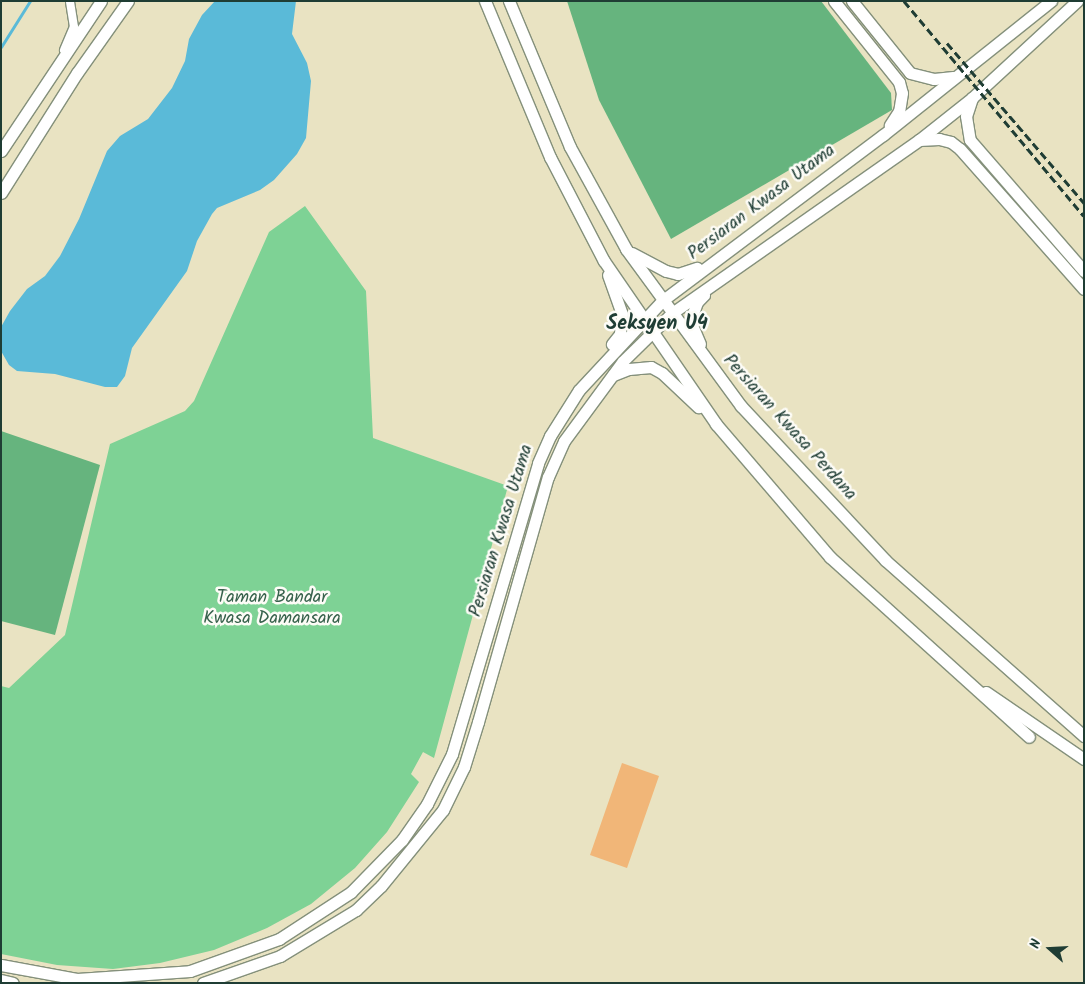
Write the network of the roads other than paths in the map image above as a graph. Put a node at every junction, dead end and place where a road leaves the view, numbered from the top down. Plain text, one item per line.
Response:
1 (70, 1) edge
2 (101, 1) edge
3 (128, 1) edge
4 (485, 1) edge
5 (508, 1) edge
6 (834, 1) edge
7 (852, 1) edge
8 (1051, 1) edge
9 (1077, 1) edge
10 (59, 61) junction
11 (953, 78) junction
12 (972, 98) junction
13 (883, 135) junction
14 (919, 140) junction
15 (1, 151) edge
16 (1, 193) edge
17 (626, 249) junction
18 (714, 260) junction
19 (604, 261) junction
20 (1084, 271) edge
21 (723, 277) junction
22 (1084, 289) edge
23 (662, 300) junction
24 (672, 313) junction
25 (643, 318) junction
26 (652, 331) junction
27 (706, 361) junction
28 (612, 375) junction
29 (579, 390) junction
30 (716, 424) junction
31 (964, 679) junction
32 (1084, 736) edge
33 (1029, 737) dead end
34 (1084, 759) edge
35 (1, 965) edge
36 (1, 980) edge
37 (13, 983) edge
38 (203, 983) edge

1 - 10 street
2 - 10 main road
3 - 16 main road
4 - 19 main road
5 - 17 main road, Persiaran Kwasa Perdana
6 - 13 main road
7 - 11 main road
8 - 11 main road, Persiaran Kwasa Utama
9 - 12 main road, Persiaran Kwasa Utama
10 - 15 main road
11 - 13 main road, Persiaran Kwasa Utama
12 - 14 main road, Persiaran Kwasa Utama
12 - 20 main road
13 - 18 main road, Persiaran Kwasa Utama
14 - 21 main road, Persiaran Kwasa Utama
14 - 22 main road
17 - 18 main road
17 - 23 main road, Persiaran Kwasa Perdana
18 - 23 main road, Persiaran Kwasa Utama
19 - 25 main road
19 - 29 main road
21 - 24 main road, Persiaran Kwasa Utama
21 - 27 main road
23 - 24 main road, Persiaran Kwasa Perdana
23 - 25 main road, Persiaran Kwasa Utama
24 - 26 main road, Persiaran Kwasa Utama
24 - 27 main road, Persiaran Kwasa Perdana
25 - 26 main road
25 - 29 main road, Persiaran Kwasa Utama
26 - 28 main road, Persiaran Kwasa Utama
26 - 30 main road
27 - 32 main road, Persiaran Kwasa Perdana
28 - 30 main road
28 - 38 main road, Persiaran Kwasa Utama
29 - 35 main road, Persiaran Kwasa Utama
30 - 31 main road
31 - 33 main road
31 - 34 main road
36 - 37 main road

